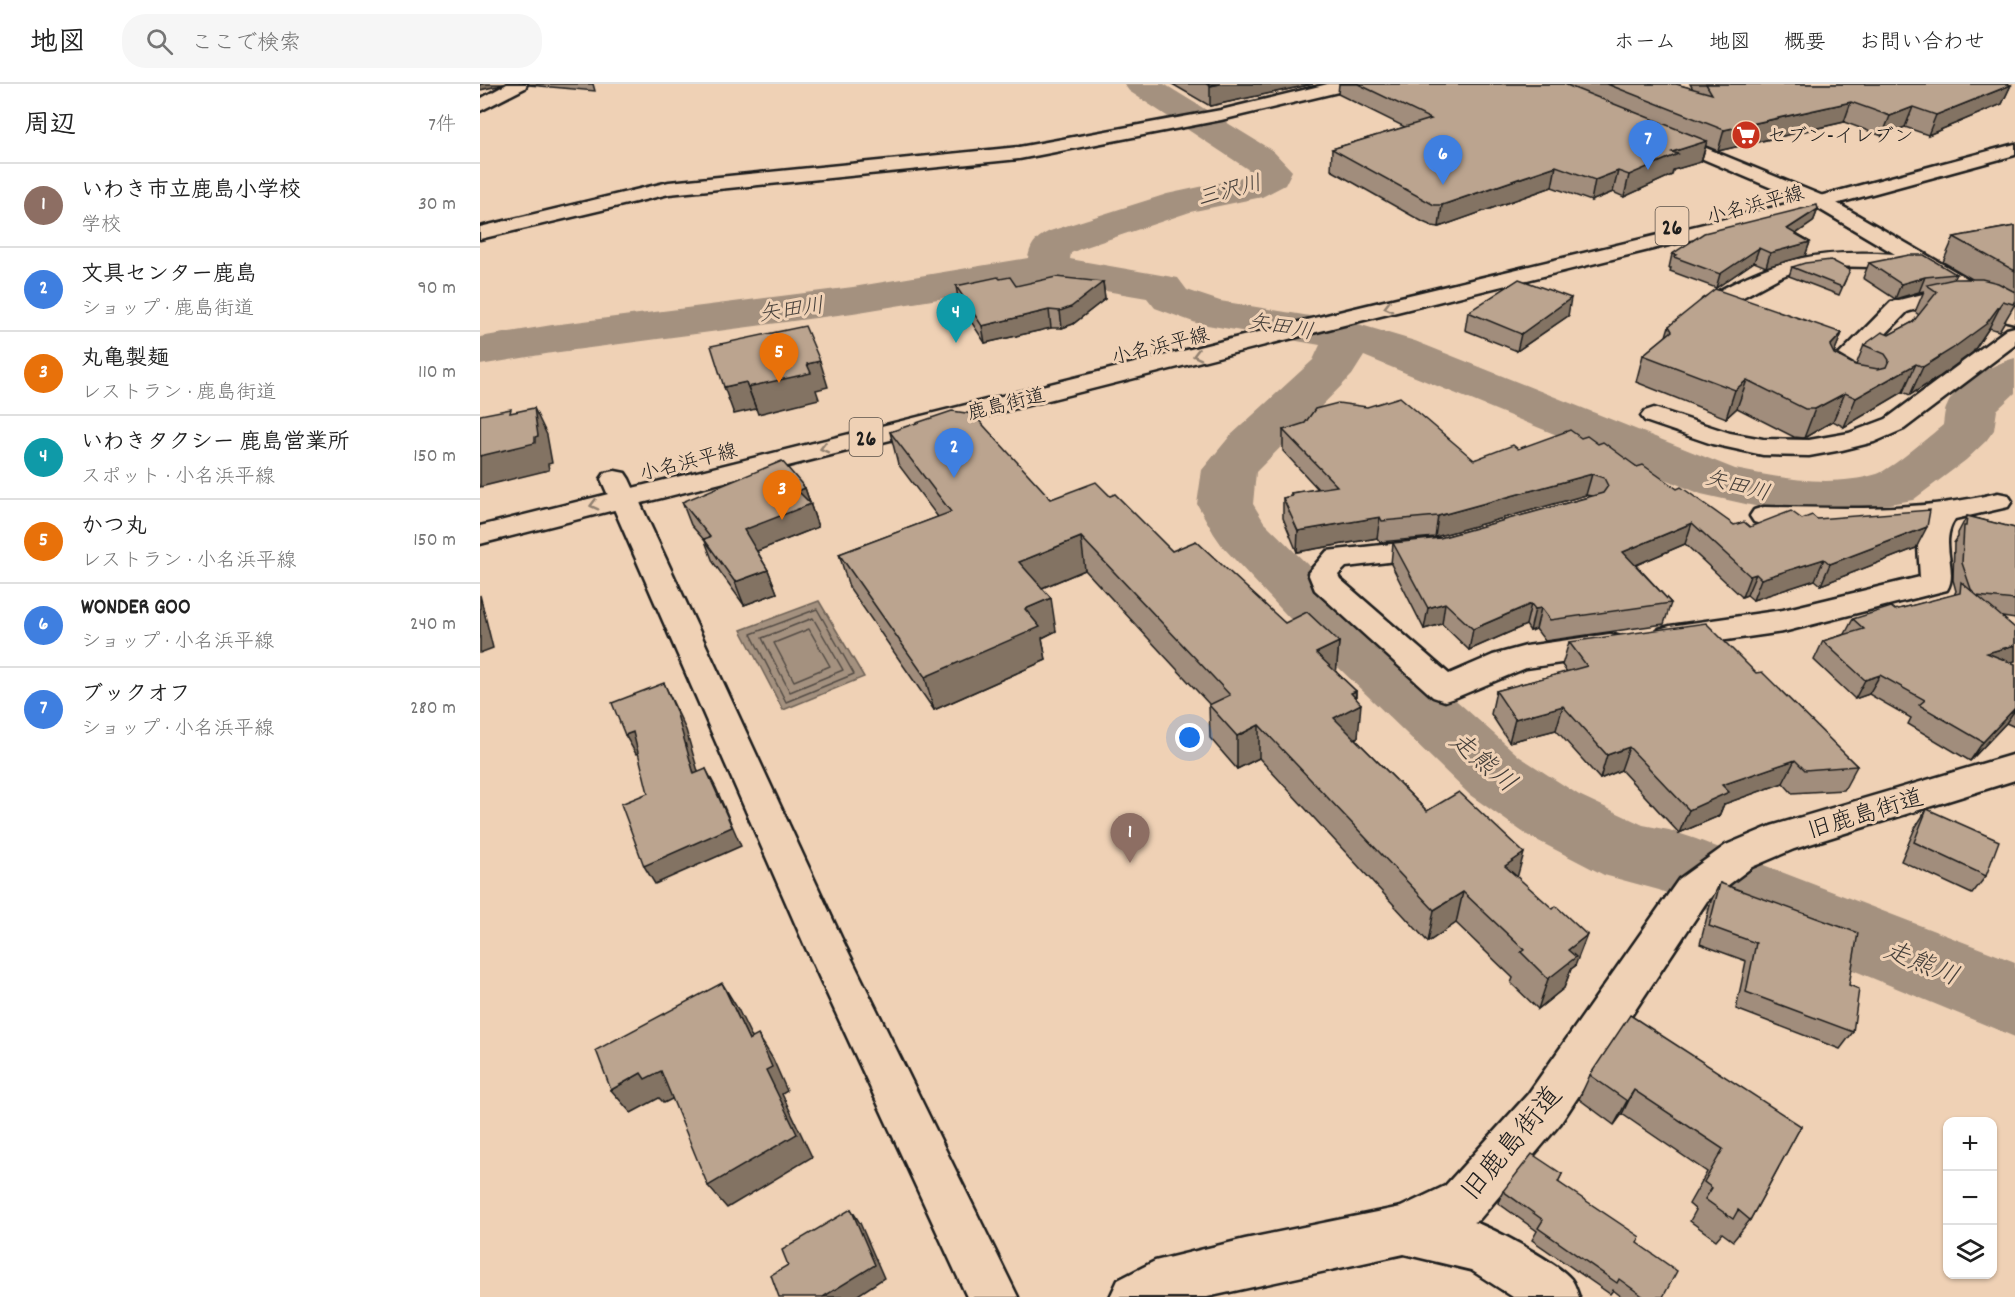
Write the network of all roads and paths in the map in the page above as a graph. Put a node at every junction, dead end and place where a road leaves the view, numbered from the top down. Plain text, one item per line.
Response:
1 (519, 84) edge
2 (1349, 84) edge
3 (480, 106) edge
4 (1648, 129) edge
5 (2015, 139) edge
6 (2015, 149) edge
7 (1799, 192) junction
8 (1821, 202) junction
9 (480, 233) edge
10 (1922, 262) junction
11 (1982, 297) junction
12 (1711, 305) edge
13 (2015, 316) edge
14 (1248, 333) junction
15 (2015, 334) edge
16 (1863, 389) edge
17 (1654, 416) dead end
18 (619, 488) junction
19 (2006, 503) edge
20 (480, 513) edge
21 (1945, 513) junction
22 (1764, 516) dead end
23 (480, 535) edge
24 (1460, 542) edge
25 (2015, 767) edge
26 (1404, 1230) junction
27 (993, 1297) edge
28 (1135, 1297) edge
29 (1554, 1297) edge

1 - 3 street
2 - 9 street
4 - 7 street
5 - 7 street, 小名浜平線 / 26
6 - 8 street, 小名浜平線 / 26
7 - 8 street
7 - 14 street, 小名浜平線 / 26
8 - 10 street
8 -> 14 street, 小名浜平線 / 26
10 - 11 street
10 - 12 street
11 - 13 street
11 - 16 street
14 - 18 street, 鹿島街道 / 26
15 - 17 street
18 - 20 street, 小名浜平線 / 26
18 -> 23 street, 鹿島街道 / 26
18 - 27 street
19 - 21 street
21 - 22 street
21 - 24 street
25 - 26 street, 旧鹿島街道
26 - 28 street, 旧鹿島街道
26 - 29 street

